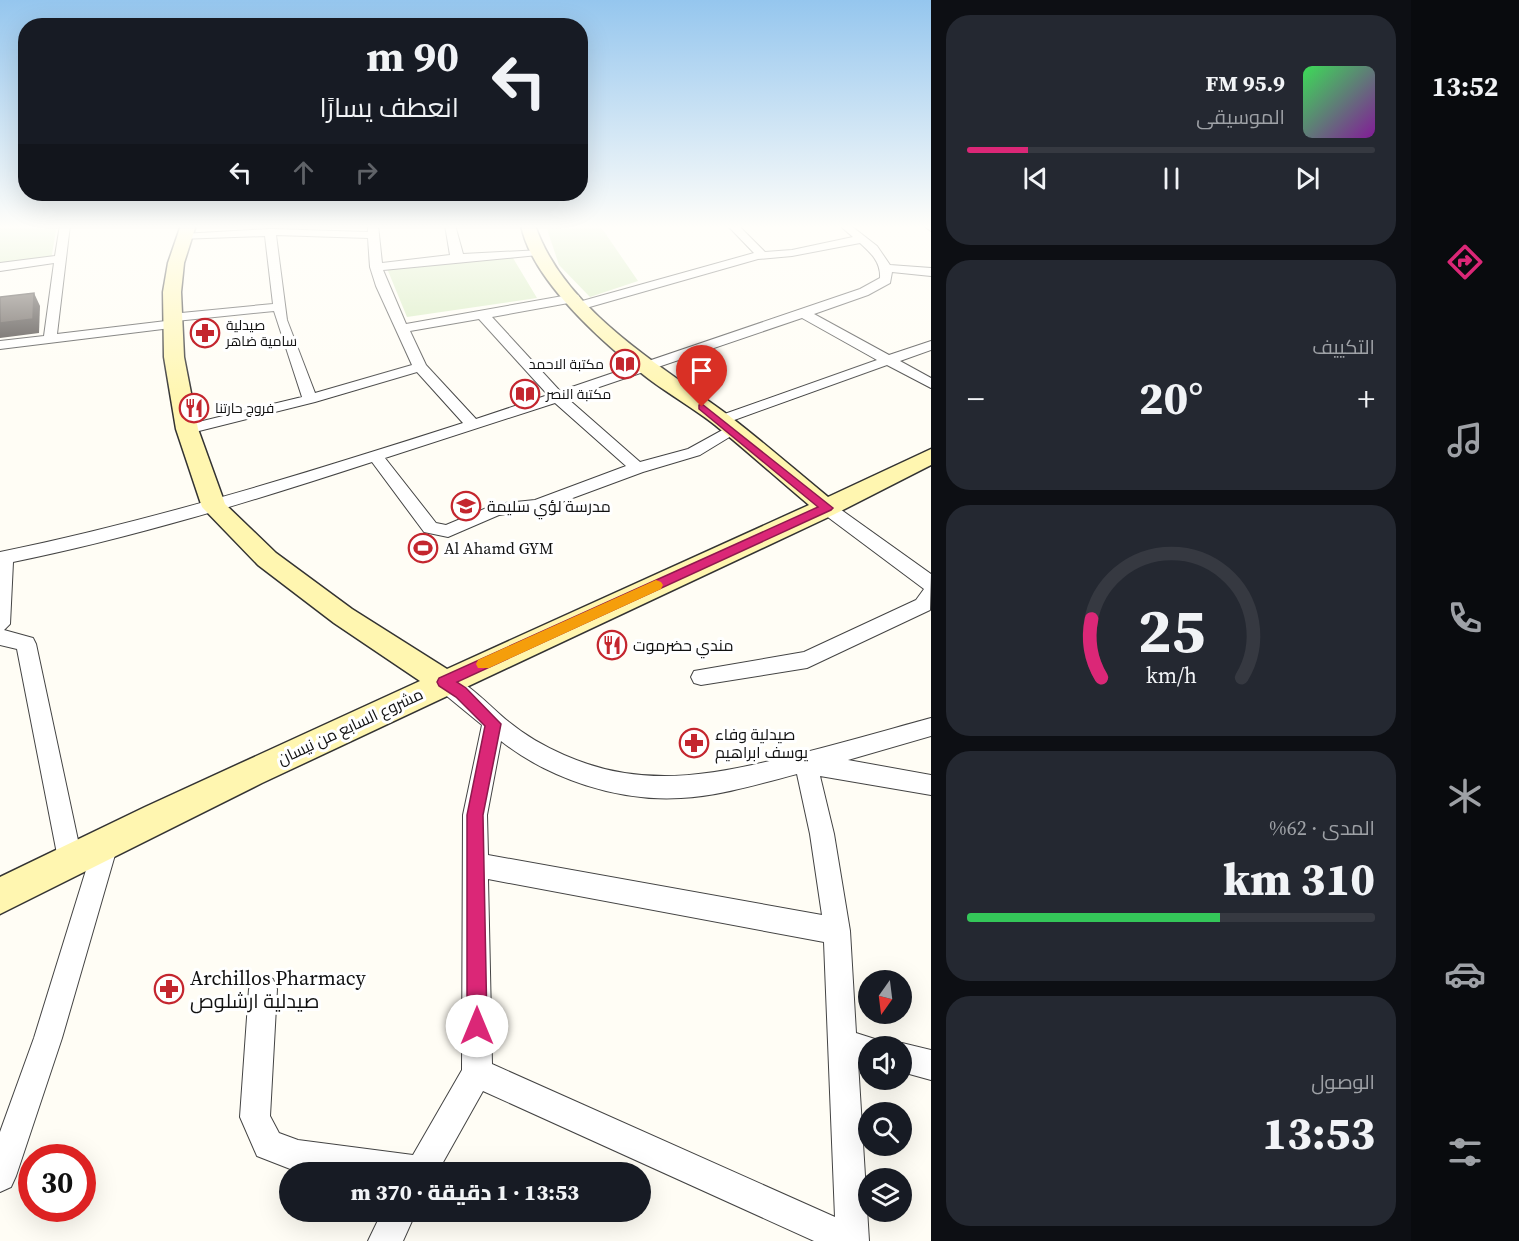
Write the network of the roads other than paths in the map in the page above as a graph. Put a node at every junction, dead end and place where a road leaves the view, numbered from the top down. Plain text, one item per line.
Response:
1 (57, 283) edge
2 (174, 283) edge
3 (276, 283) edge
4 (381, 283) edge
5 (559, 283) edge
6 (654, 283) edge
7 (881, 283) edge
8 (576, 302) junction
9 (279, 307) junction
10 (802, 313) junction
11 (483, 315) junction
12 (171, 321) junction
13 (401, 330) junction
14 (50, 339) junction
15 (0, 345) edge
16 (931, 345) edge
17 (888, 360) junction
18 (420, 368) junction
19 (647, 368) junction
20 (931, 384) edge
21 (558, 398) junction
22 (310, 399) junction
23 (473, 425) junction
24 (727, 425) junction
25 (188, 429) junction
26 (375, 456) junction
27 (931, 456) edge
28 (637, 468) junction
29 (214, 507) junction
30 (827, 508) junction
31 (2, 558) edge
32 (931, 584) edge
33 (928, 604) edge
34 (0, 624) edge
35 (0, 637) edge
36 (701, 677) dead end
37 (444, 682) junction
38 (493, 724) junction
39 (931, 727) edge
40 (806, 763) junction
41 (931, 785) edge
42 (107, 841) junction
43 (70, 859) junction
44 (476, 865) junction
45 (0, 896) edge
46 (837, 932) junction
47 (263, 988) dead end
48 (855, 1047) edge
49 (912, 1060) edge
50 (931, 1065) edge
51 (477, 1072) junction
52 (344, 1162) edge
53 (426, 1162) edge
54 (0, 1176) edge
55 (395, 1222) edge
56 (385, 1241) edge
57 (852, 1241) edge

1 - 14 street
2 - 12 street
3 - 9 street
4 - 13 street
5 - 8 street
6 - 8 street
7 - 10 street
8 - 11 street
8 - 19 street
9 - 12 street
9 - 22 street
10 - 17 street
10 - 19 street
11 - 13 street
11 - 21 street
12 - 14 street
12 - 25 street
13 - 18 street
14 - 15 street
16 - 17 street
17 - 20 street
17 - 24 street
18 - 22 street
18 - 23 street
19 - 21 street
19 - 24 street
21 - 23 street
21 - 28 street
22 - 25 street
23 - 26 street
24 - 28 street
24 - 30 street
25 - 29 street
26 - 28 street
26 - 29 street
27 - 30 street, مشروع السابع من نيسان
29 - 31 street
29 - 37 street
30 - 32 street
30 - 37 street, مشروع السابع من نيسان
31 - 34 street
33 - 36 street
35 - 43 street
37 - 38 street
37 - 42 street, مشروع السابع من نيسان
38 - 40 street
38 - 44 street
39 - 40 street
40 - 41 street
40 - 46 street
42 - 43 street, مشروع السابع من نيسان
42 - 54 street
43 - 45 street, مشروع السابع من نيسان
44 - 46 street
44 - 51 street
46 - 48 street
47 - 52 street
48 - 57 street
49 - 50 street
51 - 53 street
51 - 57 street
55 - 56 street

